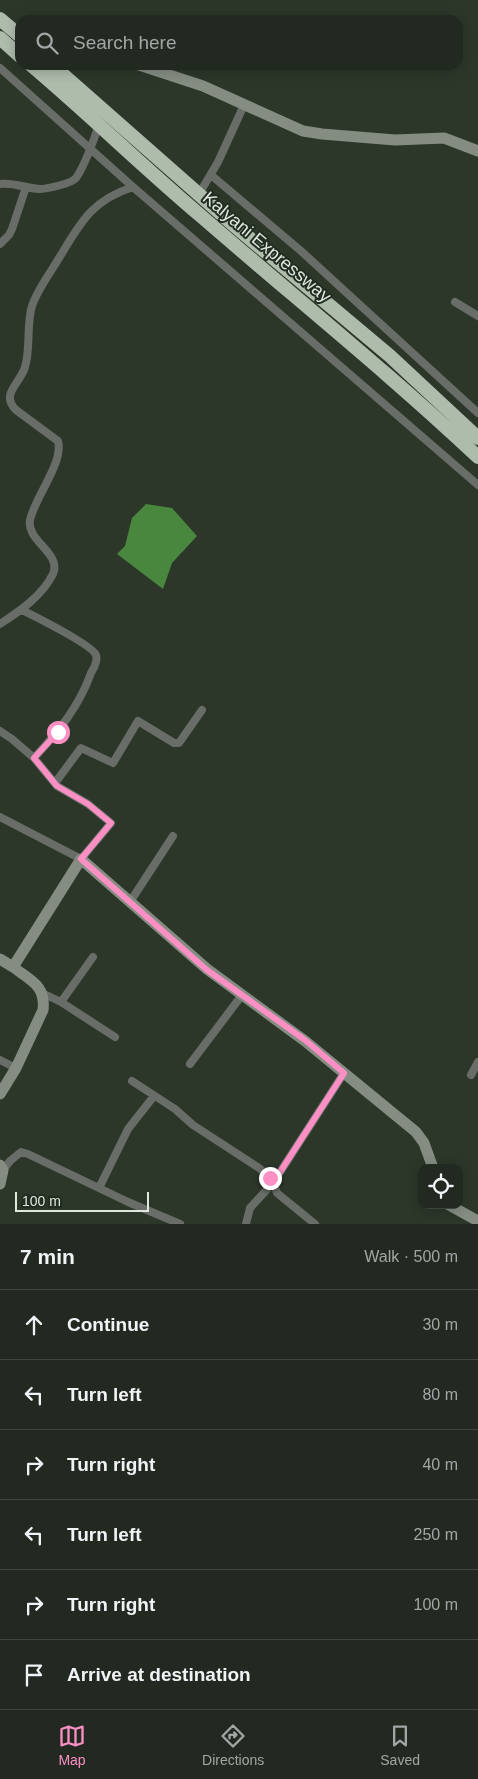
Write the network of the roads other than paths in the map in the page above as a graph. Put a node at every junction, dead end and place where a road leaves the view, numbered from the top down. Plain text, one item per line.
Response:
1 (0, 19) edge
2 (15, 32) edge
3 (2, 41) edge
4 (15, 50) edge
5 (0, 68) edge
6 (37, 70) edge
7 (58, 70) edge
8 (154, 70) edge
9 (244, 105) junction
10 (99, 125) junction
11 (90, 147) junction
12 (478, 151) edge
13 (211, 175) junction
14 (0, 184) edge
15 (26, 187) junction
16 (133, 187) junction
17 (199, 194) junction
18 (0, 244) edge
19 (455, 302) dead end
20 (478, 316) edge
21 (478, 413) edge
22 (478, 438) edge
23 (478, 457) edge
24 (478, 485) edge
25 (22, 610) junction
26 (0, 624) edge
27 (202, 710) dead end
28 (0, 731) edge
29 (34, 758) junction
30 (55, 783) junction
31 (0, 817) edge
32 (173, 836) dead end
33 (81, 859) junction
34 (130, 902) junction
35 (93, 957) dead end
36 (0, 959) edge
37 (13, 967) junction
38 (42, 993) junction
39 (242, 994) junction
40 (61, 1002) junction
41 (116, 1037) dead end
42 (0, 1060) edge
43 (478, 1062) edge
44 (190, 1064) dead end
45 (16, 1068) junction
46 (344, 1073) junction
47 (471, 1075) dead end
48 (132, 1081) dead end
49 (0, 1094) edge
50 (154, 1096) junction
51 (432, 1164) edge
52 (2, 1167) edge
53 (273, 1183) junction
54 (0, 1184) edge
55 (99, 1188) junction
56 (456, 1209) edge
57 (478, 1221) edge
58 (180, 1224) edge
59 (246, 1224) edge
60 (315, 1224) edge

1 - 2 highway
3 - 4 highway
5 - 11 street
6 - 10 highway, Kalyani Expressway
7 - 17 highway, Kalyani Expressway
8 - 9 street
9 - 12 street
9 - 13 street
10 - 11 street
10 - 23 highway, Kalyani Expressway
11 - 15 street
11 - 16 street
13 - 17 street
13 - 21 street
14 - 15 street
15 - 18 street
16 - 24 street
16 - 25 street
17 - 22 highway, Kalyani Expressway
19 - 20 street
25 - 26 street
25 - 29 street
27 - 30 street
28 - 29 street
29 - 30 street
30 - 33 street
31 - 33 street
32 - 34 street
33 - 34 street
33 - 37 street
34 - 39 street
35 - 40 street
36 - 37 street
37 - 38 street
38 - 40 street
38 - 45 street
39 - 44 street
39 - 46 street
40 - 41 street
42 - 45 street
43 - 47 street
45 - 49 street
46 - 51 street
46 - 53 street
48 - 50 street
50 - 53 street
50 - 55 street
52 - 54 street
52 - 55 street
53 - 59 street
53 - 60 street
55 - 58 street
56 - 57 street

